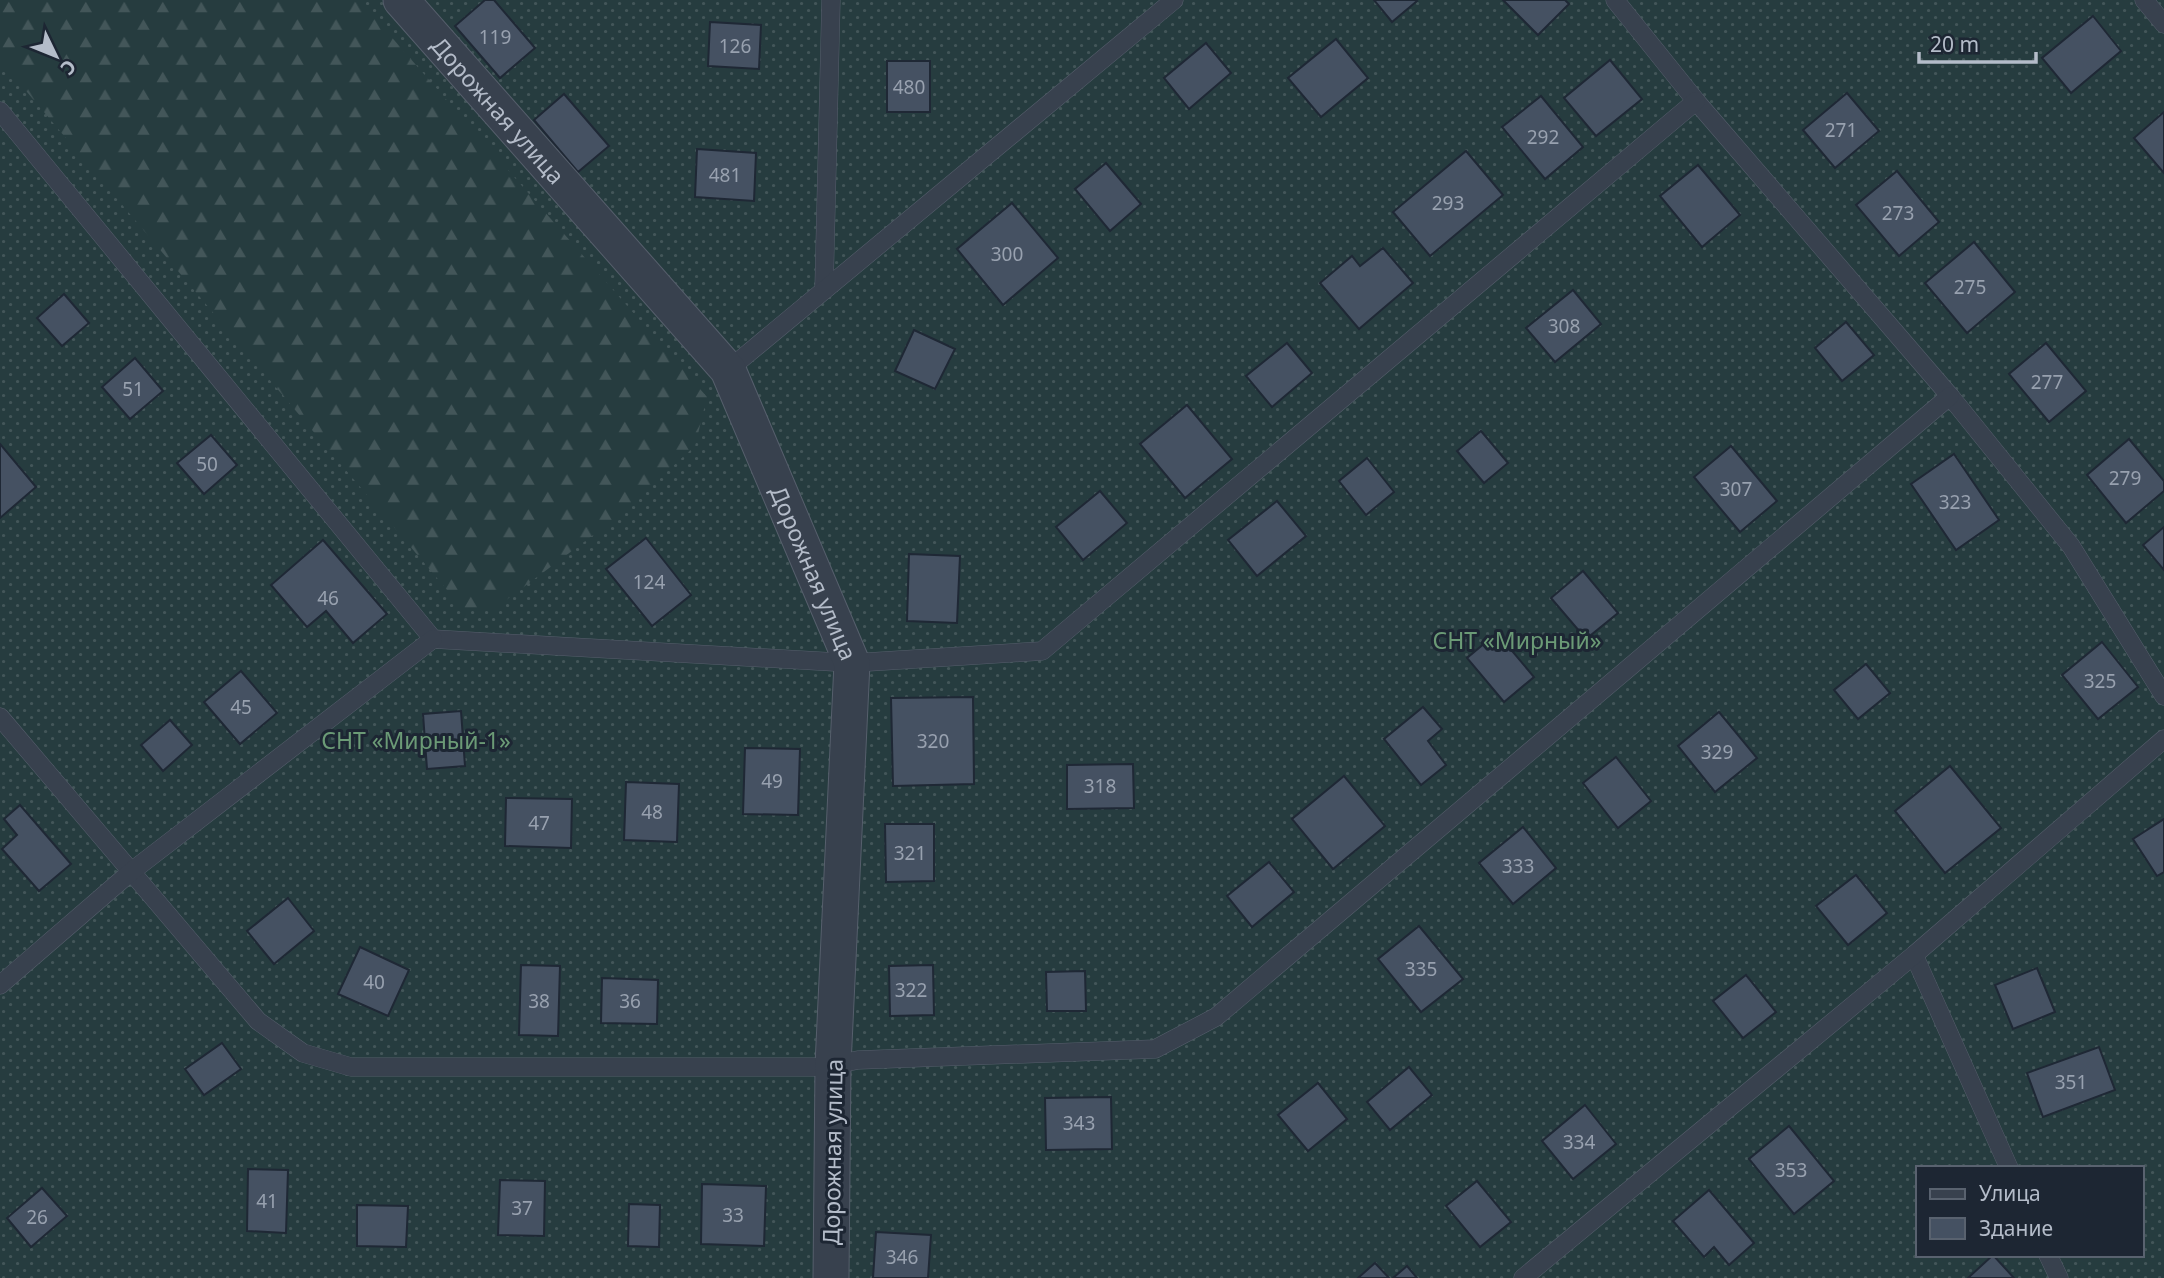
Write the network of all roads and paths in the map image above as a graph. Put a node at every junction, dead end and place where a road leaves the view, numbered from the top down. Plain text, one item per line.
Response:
1 (401, 0) edge
2 (831, 0) edge
3 (1174, 0) edge
4 (1615, 0) edge
5 (2144, 0) edge
6 (2164, 24) edge
7 (1696, 101) junction
8 (0, 111) edge
9 (824, 290) junction
10 (727, 370) junction
11 (1950, 396) junction
12 (433, 639) junction
13 (852, 663) junction
14 (2164, 696) edge
15 (0, 717) edge
16 (2164, 739) edge
17 (132, 872) junction
18 (1914, 955) junction
19 (0, 985) edge
20 (833, 1065) junction
21 (2008, 1166) edge
22 (2049, 1257) edge
23 (831, 1278) edge
24 (1523, 1278) edge
25 (2059, 1278) edge

1 - 10 street, Дорожная улица
2 - 9 lane
3 - 9 lane
4 - 7 lane
5 - 6 lane
7 - 11 lane
7 - 13 lane
8 - 12 lane
9 - 10 lane
10 - 13 street, Дорожная улица
11 - 14 lane
11 - 20 lane
12 - 13 lane
12 - 17 lane
13 - 20 street, Дорожная улица
15 - 17 lane
16 - 18 lane
17 - 19 lane
17 - 20 lane
18 - 21 lane
18 - 24 lane
20 - 23 street, Дорожная улица
22 - 25 lane

